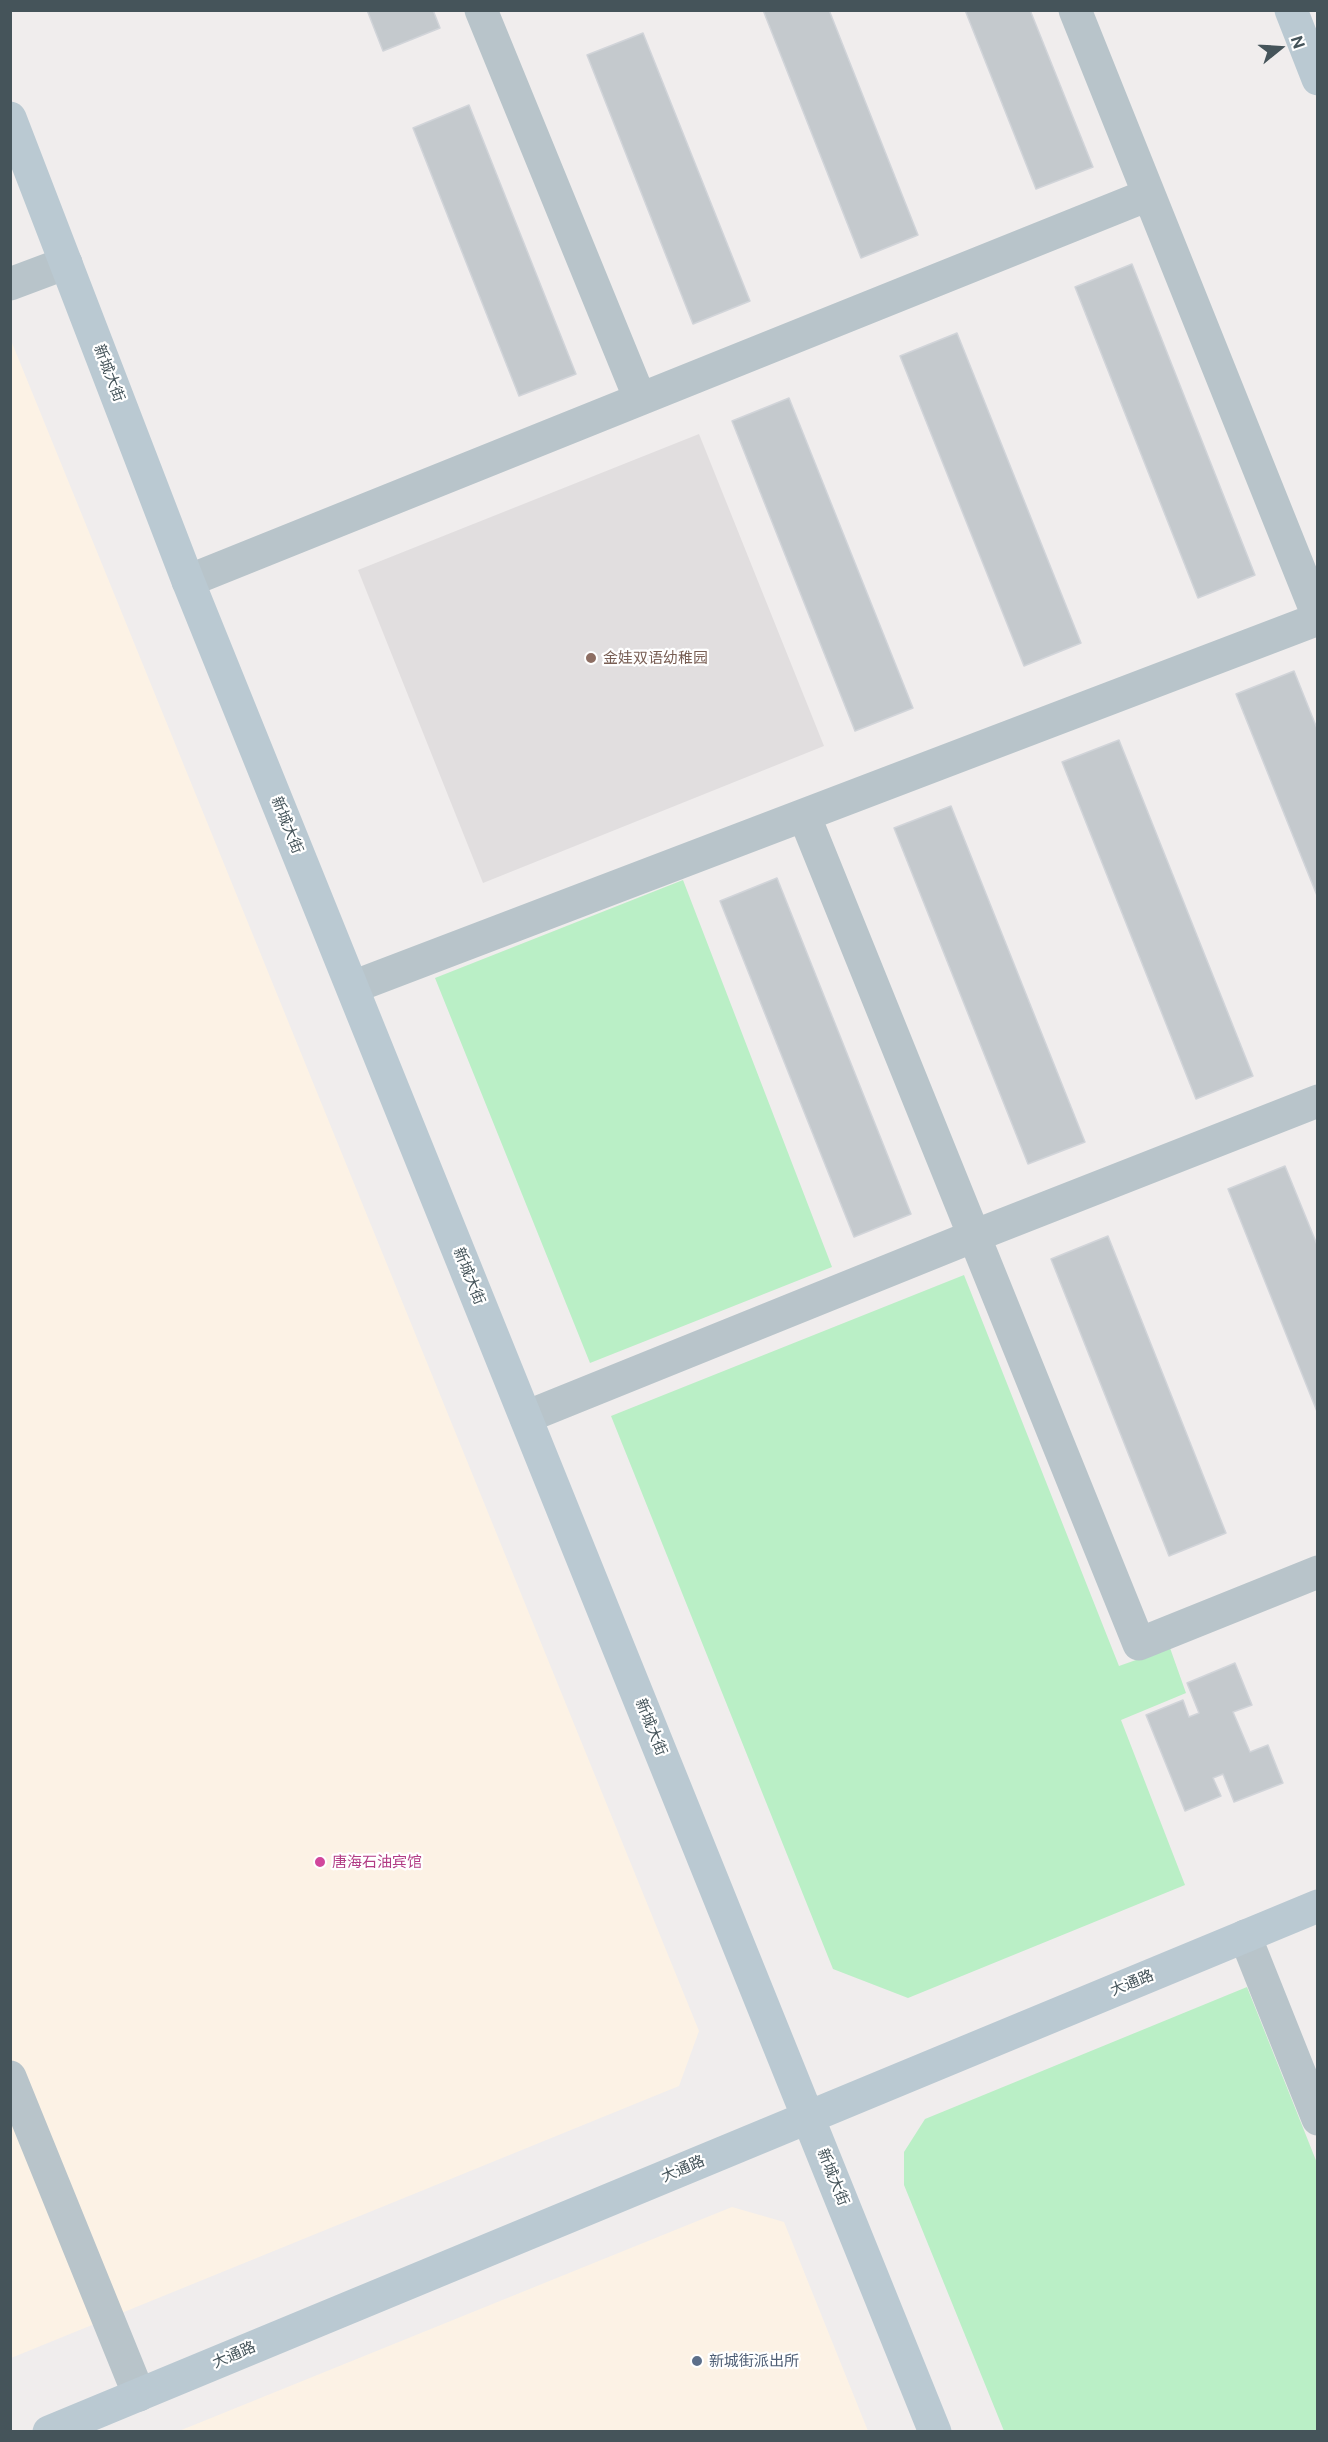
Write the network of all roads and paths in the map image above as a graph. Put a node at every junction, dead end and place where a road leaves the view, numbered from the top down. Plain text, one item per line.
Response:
1 (481, 10) edge
2 (1075, 10) edge
3 (1291, 10) edge
4 (1317, 79) edge
5 (10, 118) edge
6 (1148, 195) junction
7 (66, 263) junction
8 (10, 284) edge
9 (640, 399) junction
10 (188, 581) junction
11 (1317, 617) edge
12 (804, 815) junction
13 (353, 987) junction
14 (1317, 1101) edge
15 (974, 1236) junction
16 (526, 1417) junction
17 (1317, 1572) edge
18 (1317, 1906) edge
19 (1245, 1936) junction
20 (10, 2077) edge
21 (809, 2117) junction
22 (1317, 2119) edge
23 (139, 2395) junction
24 (49, 2432) edge
25 (934, 2432) edge

1 - 9 street
2 - 6 street
3 - 4 main road
5 - 7 main road, 新城大街
6 - 9 street
6 - 11 street
7 - 8 street
7 - 10 main road, 新城大街
9 - 10 street
10 - 13 main road, 新城大街
11 - 12 street
12 - 13 street
12 - 15 street
13 - 16 main road, 新城大街
14 - 15 street
15 - 16 street
15 - 17 street
16 - 21 main road, 新城大街
18 - 19 main road, 大通路
19 - 21 main road, 大通路
19 - 22 street
20 - 23 street
21 - 23 main road, 大通路
21 - 25 main road, 新城大街
23 - 24 main road, 大通路

